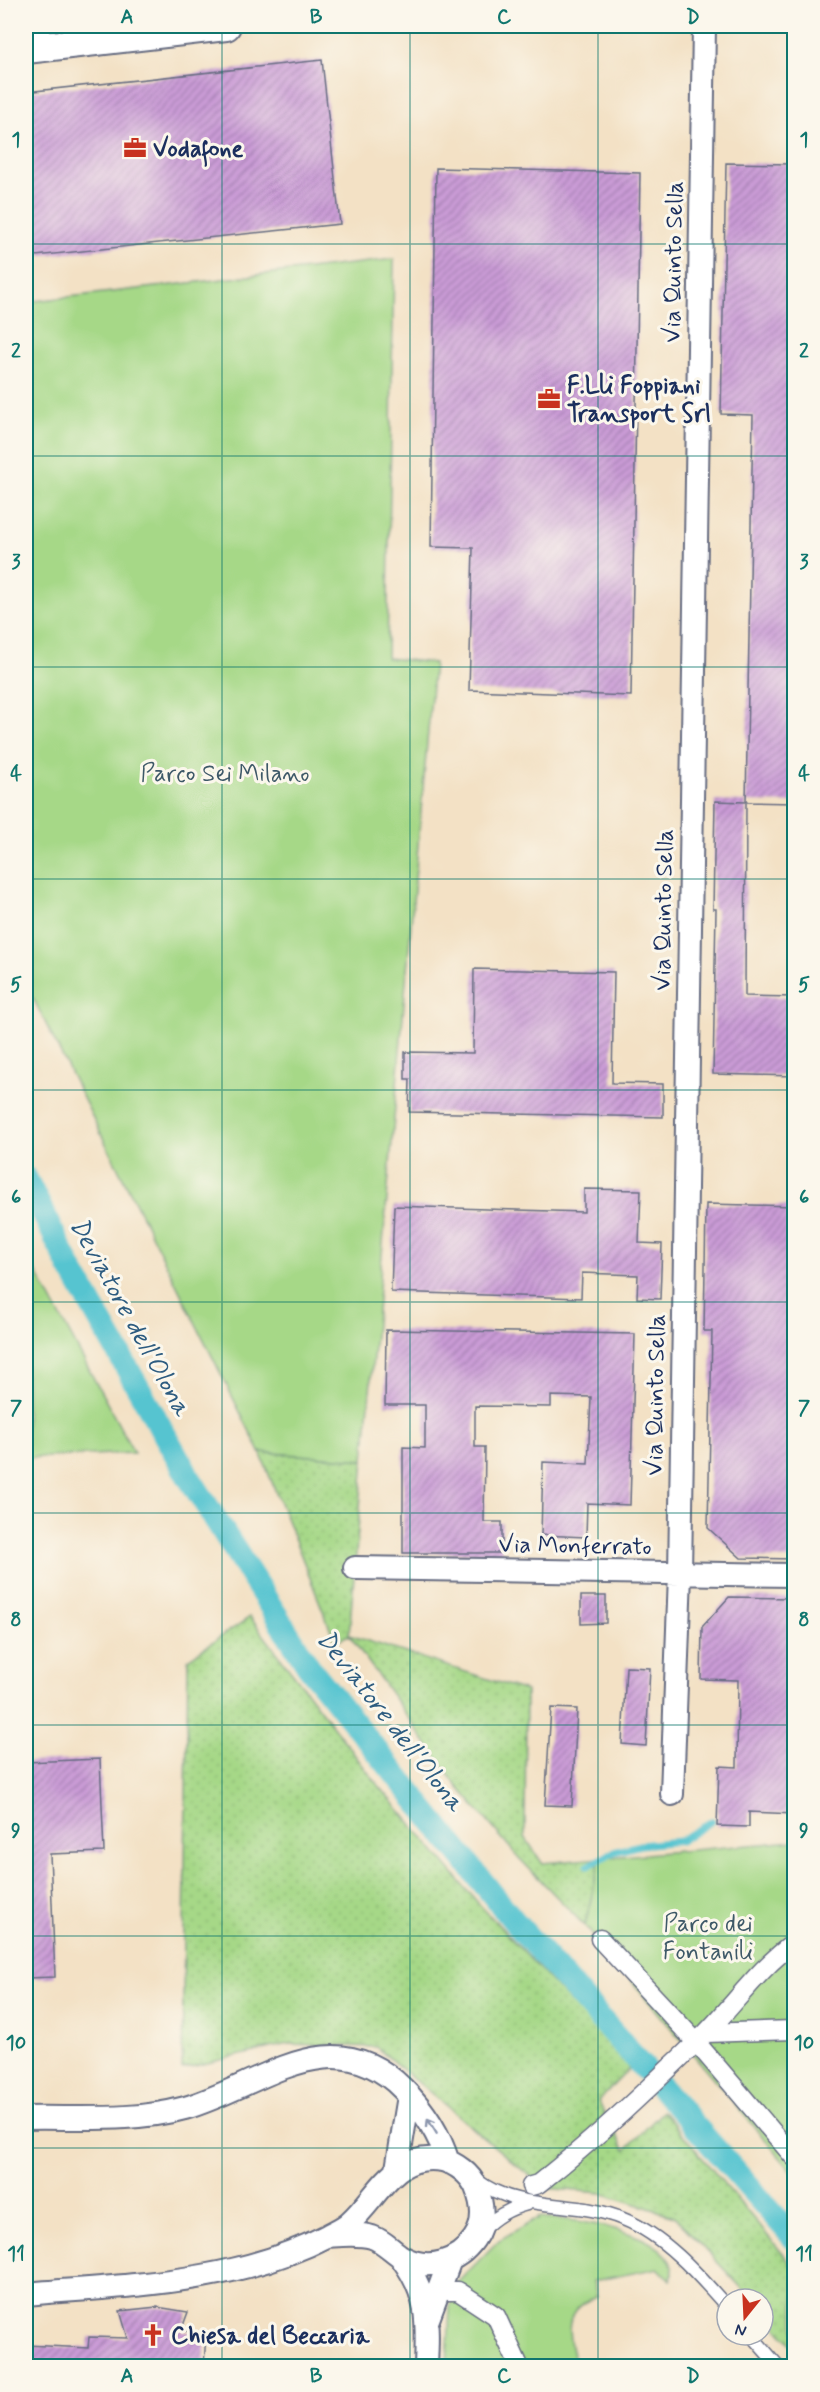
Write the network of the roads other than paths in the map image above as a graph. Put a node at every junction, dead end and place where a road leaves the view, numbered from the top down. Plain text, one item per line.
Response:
1 (226, 26) edge
2 (704, 26) edge
3 (34, 40) edge
4 (355, 1568) dead end
5 (680, 1574) junction
6 (795, 1575) edge
7 (672, 1794) dead end
8 (600, 1939) dead end
9 (795, 1943) edge
10 (795, 2030) edge
11 (700, 2038) junction
12 (409, 2096) junction
13 (26, 2118) edge
14 (795, 2157) edge
15 (456, 2166) junction
16 (391, 2176) junction
17 (532, 2194) junction
18 (327, 2236) junction
19 (476, 2236) junction
20 (395, 2251) junction
21 (450, 2260) junction
22 (448, 2291) dead end
23 (26, 2294) edge
24 (715, 2294) edge
25 (428, 2319) junction
26 (761, 2347) edge
27 (426, 2367) edge
28 (519, 2367) edge
29 (778, 2367) edge

1 - 3 street
2 - 5 street, Via Quinto Sella
4 - 5 street, Via Monferrato
5 - 6 street, Via Monferrato
5 - 7 street, Via Quinto Sella
8 - 11 street
9 - 11 street
10 - 11 street
11 - 14 street
11 - 17 street
12 - 13 street
15 -> 12 street
12 - 16 street
15 - 16 street
15 - 17 lane
15 - 19 street
16 - 18 street
16 - 20 street
17 - 19 lane
17 - 24 lane
18 - 20 street
18 - 23 street
19 - 21 street
20 - 21 street
20 - 25 street
21 - 25 street
22 - 28 street
25 - 27 street
26 - 29 lane

